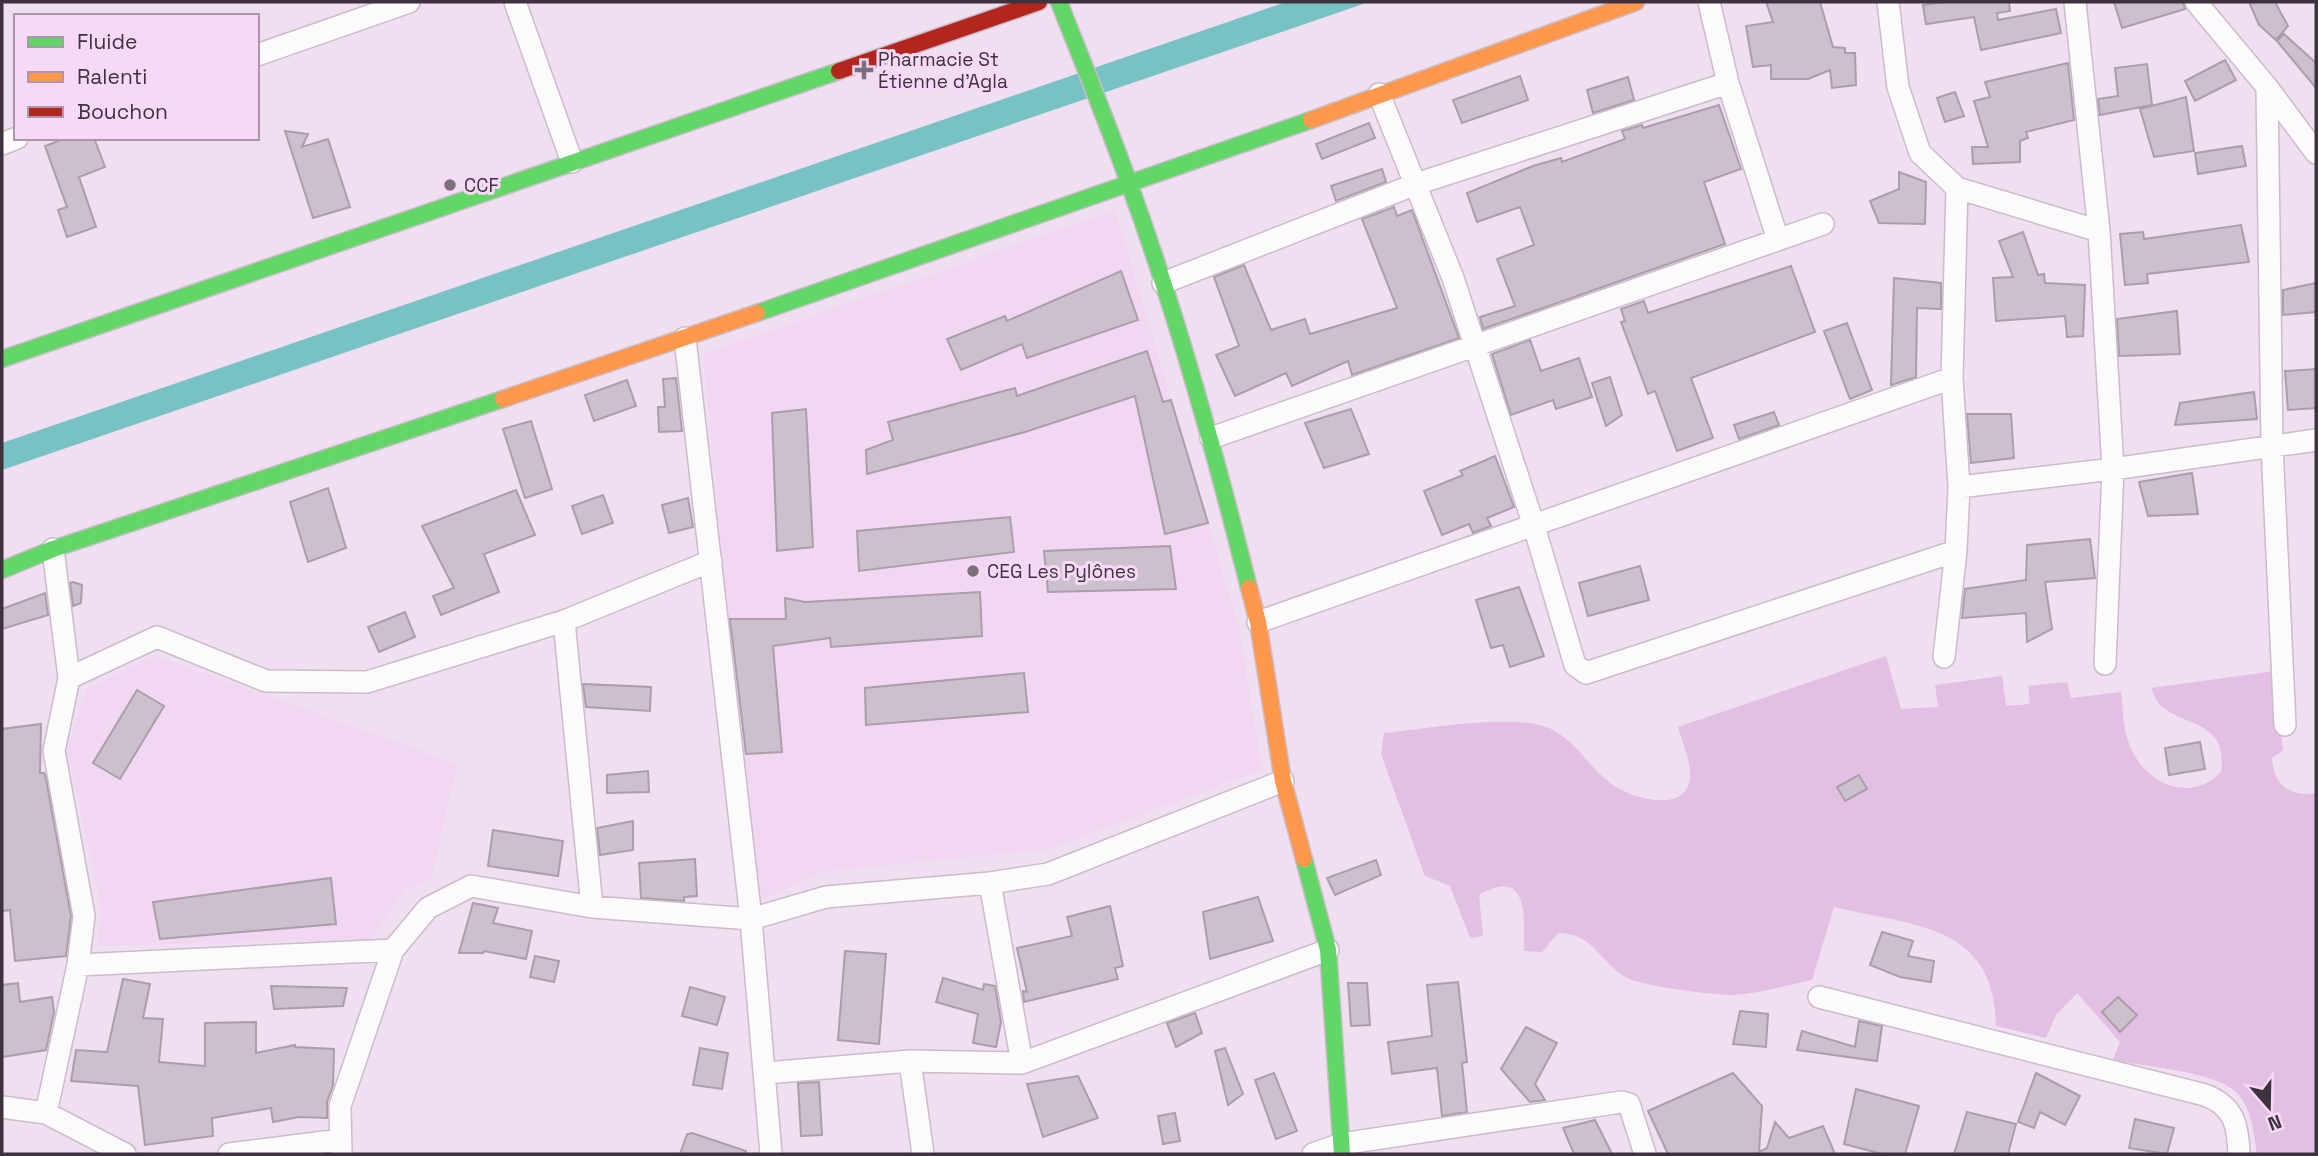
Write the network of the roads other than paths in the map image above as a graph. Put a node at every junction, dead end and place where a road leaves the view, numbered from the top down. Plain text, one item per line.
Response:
1 (409, 2) edge
2 (515, 2) edge
3 (1039, 2) edge
4 (1059, 2) edge
5 (1636, 2) edge
6 (1709, 2) edge
7 (1888, 2) edge
8 (2075, 2) edge
9 (2196, 2) edge
10 (259, 54) edge
11 (1728, 83) junction
12 (2267, 87) junction
13 (1379, 94) junction
14 (2316, 153) edge
15 (572, 162) junction
16 (1416, 184) junction
17 (1130, 185) junction
18 (1957, 188) junction
19 (1823, 224) dead end
20 (2099, 231) junction
21 (1778, 240) junction
22 (1163, 283) junction
23 (685, 338) junction
24 (1475, 346) junction
25 (2, 359) edge
26 (1952, 378) junction
27 (1211, 438) junction
28 (2316, 440) edge
29 (2272, 446) junction
30 (2113, 469) junction
31 (1959, 487) junction
32 (1534, 523) junction
33 (52, 549) junction
34 (1956, 551) junction
35 (711, 561) junction
36 (2, 570) edge
37 (564, 621) junction
38 (1258, 622) junction
39 (1944, 657) dead end
40 (2105, 664) dead end
41 (69, 678) junction
42 (2285, 725) dead end
43 (1283, 781) junction
44 (990, 883) junction
45 (592, 907) junction
46 (751, 919) junction
47 (393, 950) junction
48 (1328, 950) junction
49 (78, 965) junction
50 (1819, 997) dead end
51 (910, 1062) junction
52 (1022, 1063) junction
53 (765, 1073) junction
54 (2, 1107) edge
55 (46, 1113) junction
56 (98, 1147) edge
57 (340, 1147) edge
58 (1342, 1149) edge
59 (125, 1154) edge
60 (229, 1154) edge
61 (771, 1154) edge
62 (923, 1154) edge
63 (1313, 1154) edge
64 (1645, 1154) edge
65 (2239, 1154) edge

1 - 10 street
2 - 15 street
3 - 15 street
4 - 17 street
5 - 13 street
6 - 11 street
7 - 18 street
8 - 20 street
9 - 12 street
11 - 16 street
11 - 21 street
12 - 14 street
12 - 29 street
13 - 16 street
13 - 17 street
15 - 25 street
16 - 22 street
16 - 24 street
17 - 22 street
17 - 23 street
18 - 20 street
18 - 26 street
19 - 21 street
20 - 30 street
21 - 24 street
22 - 27 street
23 - 33 street
23 - 35 street
24 - 27 street
24 - 32 street
26 - 31 street
26 - 32 street
27 - 38 street
28 - 29 street
29 - 30 street
29 - 42 street
30 - 31 street
30 - 40 street
31 - 34 street
32 - 34 street
32 - 38 street
33 - 36 street
33 - 41 street
34 - 39 street
35 - 37 street
35 - 46 street
37 - 41 street
37 - 45 street
38 - 43 street
41 - 49 street
43 - 44 street
43 - 48 street
44 - 46 street
44 - 52 street
45 - 46 street
45 - 47 street
46 - 53 street
47 - 49 street
47 - 57 street
48 - 52 street
48 - 58 street
49 - 55 street
50 - 65 street
51 - 52 street
51 - 53 street
51 - 62 street
53 - 61 street
54 - 55 street
55 - 56 street
56 - 59 street
57 - 60 street
58 - 63 street
58 - 64 street

